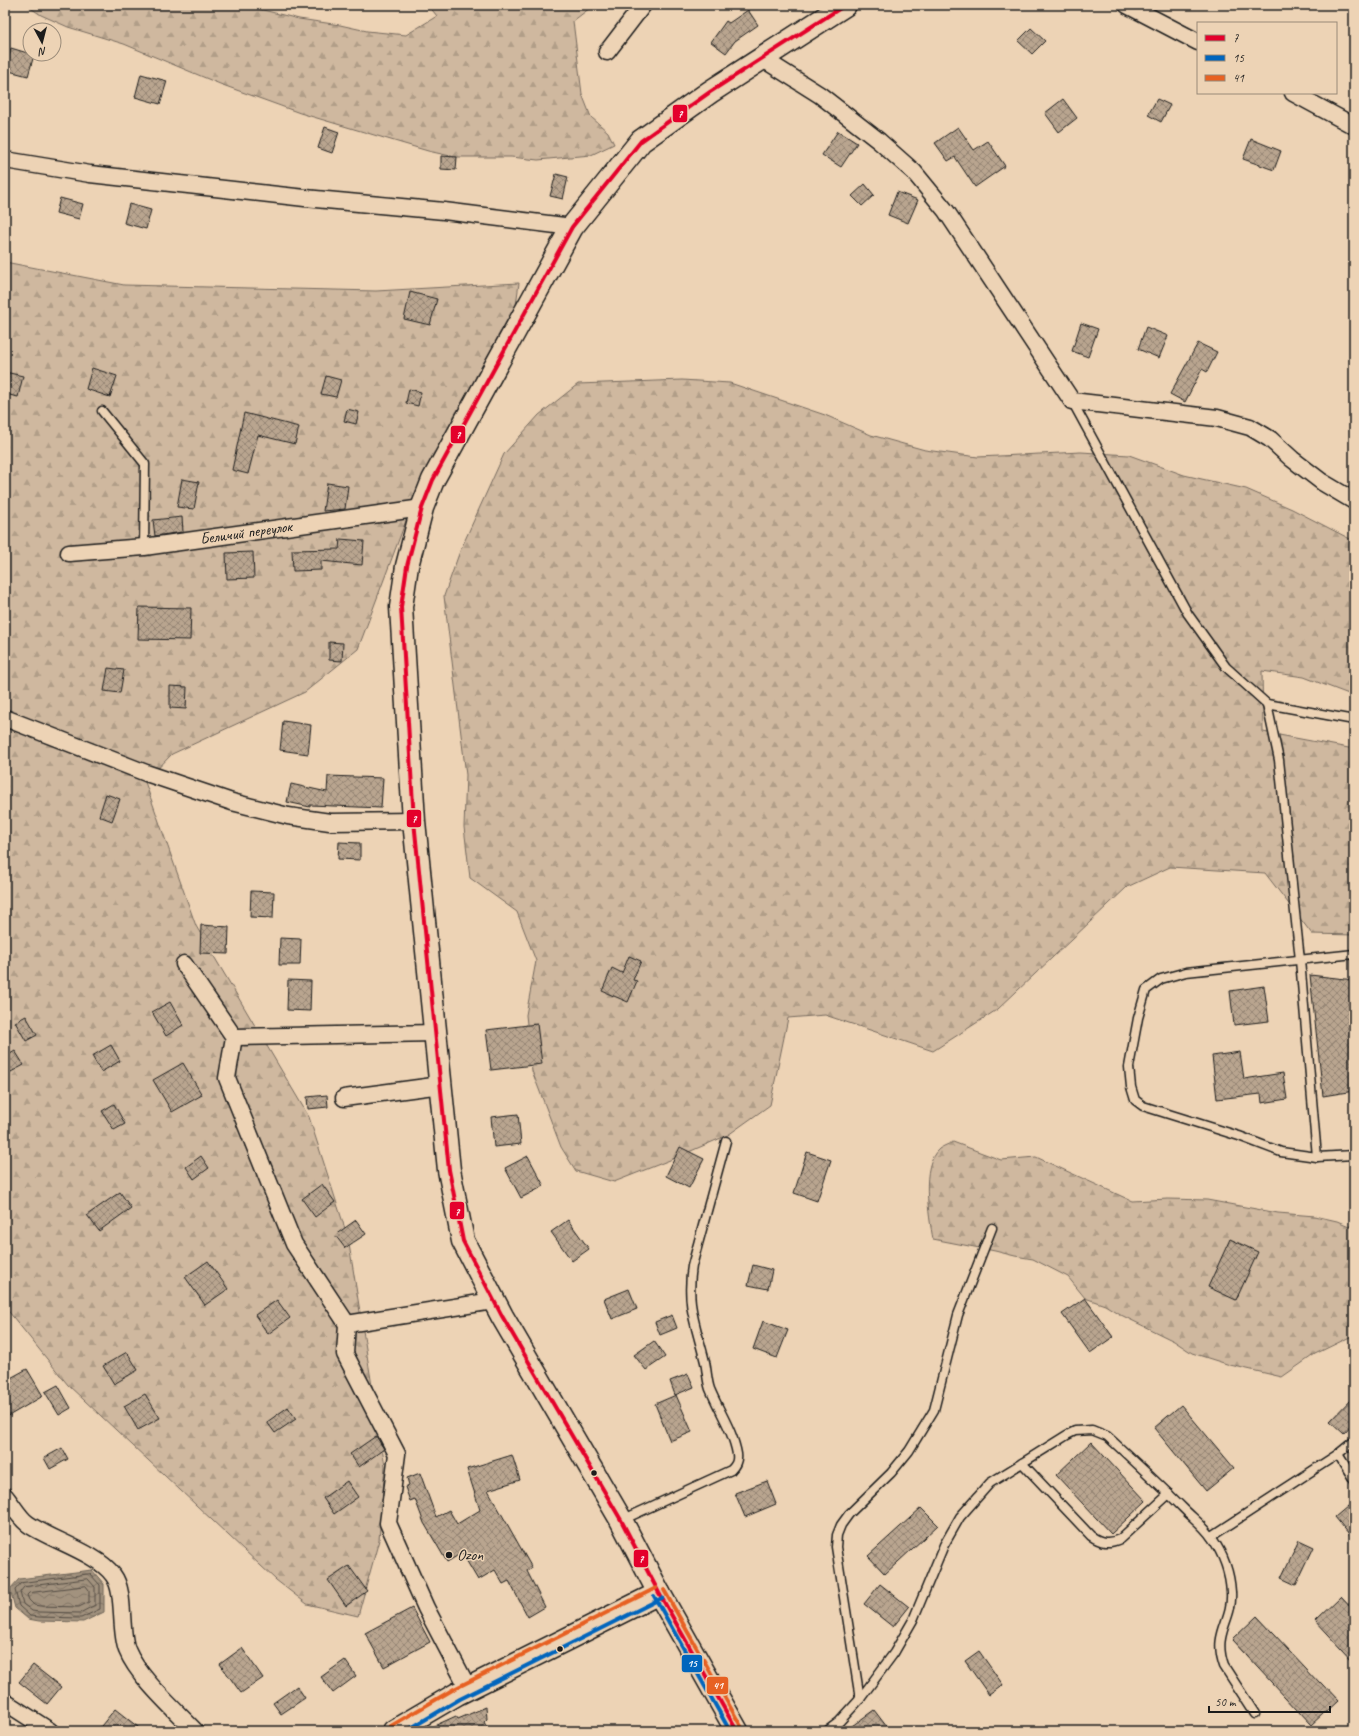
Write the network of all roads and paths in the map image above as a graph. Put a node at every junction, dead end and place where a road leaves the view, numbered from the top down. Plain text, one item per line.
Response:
1 (643, 5) edge
2 (845, 5) edge
3 (1127, 5) edge
4 (1197, 41) edge
5 (607, 52) dead end
6 (763, 59) junction
7 (1295, 94) edge
8 (1354, 126) edge
9 (5, 160) edge
10 (572, 228) junction
11 (1072, 401) junction
12 (102, 411) dead end
13 (1354, 501) edge
14 (422, 508) junction
15 (144, 547) junction
16 (70, 553) dead end
17 (1267, 704) junction
18 (5, 718) edge
19 (1354, 720) edge
20 (414, 821) junction
21 (1354, 954) edge
22 (1300, 960) junction
23 (184, 964) dead end
24 (435, 1033) junction
25 (234, 1037) junction
26 (441, 1085) junction
27 (344, 1098) dead end
28 (726, 1141) dead end
29 (1354, 1155) edge
30 (1317, 1157) junction
31 (992, 1228) dead end
32 (493, 1301) junction
33 (347, 1324) junction
34 (1354, 1441) edge
35 (1338, 1454) junction
36 (1022, 1463) junction
37 (1354, 1480) edge
38 (1169, 1494) junction
39 (5, 1496) edge
40 (621, 1520) junction
41 (1212, 1536) junction
42 (659, 1593) junction
43 (468, 1688) junction
44 (860, 1699) junction
45 (5, 1702) edge
46 (1255, 1714) dead end
47 (50, 1731) edge
48 (194, 1731) edge
49 (394, 1731) edge
50 (737, 1731) edge
51 (827, 1731) edge

1 - 5 street
2 - 6 main road
3 - 4 street
6 - 10 main road
6 - 11 street
7 - 8 street
9 - 10 street
10 - 14 main road
11 - 13 street
11 - 17 lane
12 - 15 lane
14 - 15 street, Беличий переулок
14 - 20 main road
15 - 16 street, Беличий переулок
17 - 19 lane
17 - 22 lane
18 - 20 street
20 - 24 main road
21 - 22 lane
22 - 30 lane
22 - 30 lane
23 - 25 street
24 - 25 street
24 - 26 main road
25 - 33 street
26 - 27 street
26 - 32 main road
28 - 40 lane
29 - 30 lane
31 - 44 lane
32 - 33 street
32 - 40 main road
33 - 43 street
34 - 35 lane
35 - 37 lane
35 - 41 lane
36 - 38 lane
36 - 38 lane
36 - 44 lane
38 - 41 lane
39 - 48 street
40 - 42 main road
41 - 46 lane
42 - 43 main road
42 - 50 main road
43 - 49 main road
44 - 51 lane
45 - 47 street

